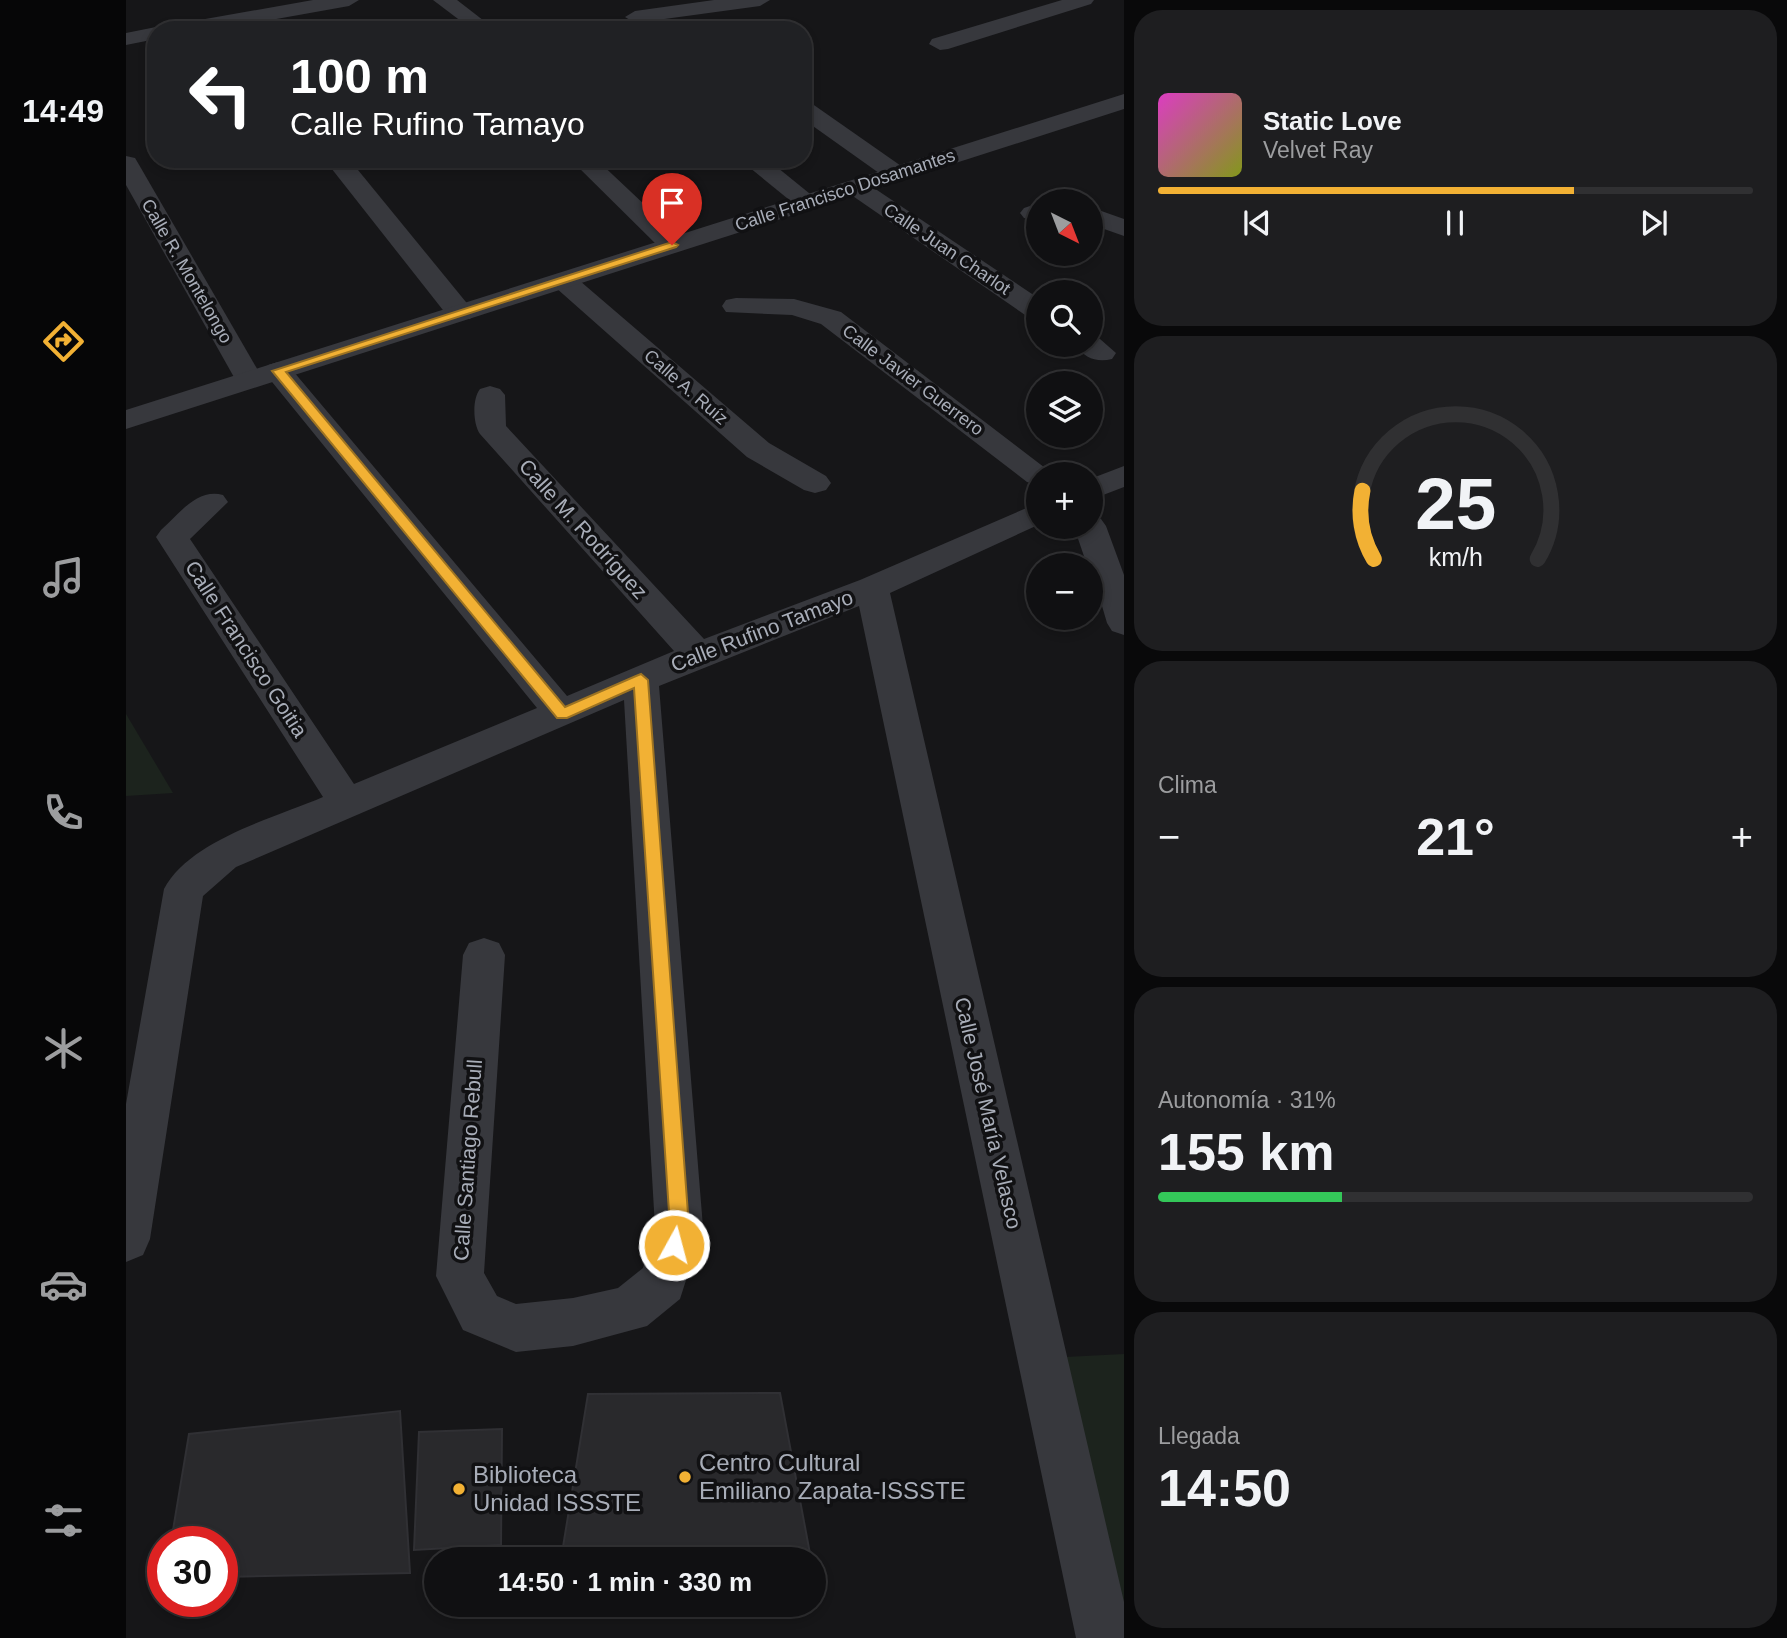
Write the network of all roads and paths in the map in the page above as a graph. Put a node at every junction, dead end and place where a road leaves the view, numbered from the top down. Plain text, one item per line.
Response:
1 (349, 0) edge
2 (443, 0) edge
3 (760, 0) edge
4 (1084, 0) edge
5 (635, 17) dead end
6 (229, 21) edge
7 (473, 21) edge
8 (147, 35) edge
9 (126, 39) edge
10 (940, 44) dead end
11 (1124, 101) edge
12 (812, 114) edge
13 (126, 163) edge
14 (343, 168) edge
15 (591, 168) edge
16 (763, 168) edge
17 (895, 173) junction
18 (856, 187) junction
19 (807, 202) junction
20 (1103, 220) edge
21 (1124, 228) edge
22 (672, 245) junction
23 (564, 281) junction
24 (1026, 303) edge
25 (736, 306) dead end
26 (460, 313) junction
27 (263, 375) junction
28 (490, 395) dead end
29 (126, 419) edge
30 (1026, 466) edge
31 (1124, 475) edge
32 (815, 483) dead end
33 (1103, 484) edge
34 (212, 502) dead end
35 (1026, 518) edge
36 (1095, 539) edge
37 (872, 588) junction
38 (1124, 623) edge
39 (698, 654) junction
40 (641, 680) junction
41 (562, 714) junction
42 (348, 804) junction
43 (484, 955) dead end
44 (126, 1239) edge
45 (1104, 1638) edge

1 - 6 street
2 - 7 street
3 - 5 street
4 - 10 street
8 - 9 street
11 - 17 street, Calle Francisco Dosamantes
12 - 17 street
13 - 27 street, Calle R. Montelongo
14 - 26 street
15 - 22 street
16 - 19 street
17 - 18 street, Calle Francisco Dosamantes
18 - 19 street, Calle Francisco Dosamantes
18 - 24 street, Calle Juan Charlot
19 - 22 street, Calle Francisco Dosamantes
20 - 21 street
22 - 23 street, Calle Francisco Dosamantes
23 - 26 street, Calle Francisco Dosamantes
23 - 32 street, Calle A. Ruíz
25 - 30 street, Calle Javier Guerrero
26 - 27 street, Calle Francisco Dosamantes
27 - 29 street, Calle Francisco Dosamantes
27 - 41 street, Calle R. Montelongo
28 - 39 street, Calle M. Rodríguez
31 - 33 street
34 - 42 street, Calle Francisco Goitia
35 - 37 street, Calle Rufino Tamayo
36 - 38 street
37 - 39 street, Calle Rufino Tamayo
37 - 45 street, Calle José María Velasco
39 - 40 street, Calle Rufino Tamayo
40 - 41 street, Calle Rufino Tamayo
40 - 43 street, Calle Santiago Rebull
41 - 42 street, Calle Rufino Tamayo
42 - 44 street, Calle Rufino Tamayo

